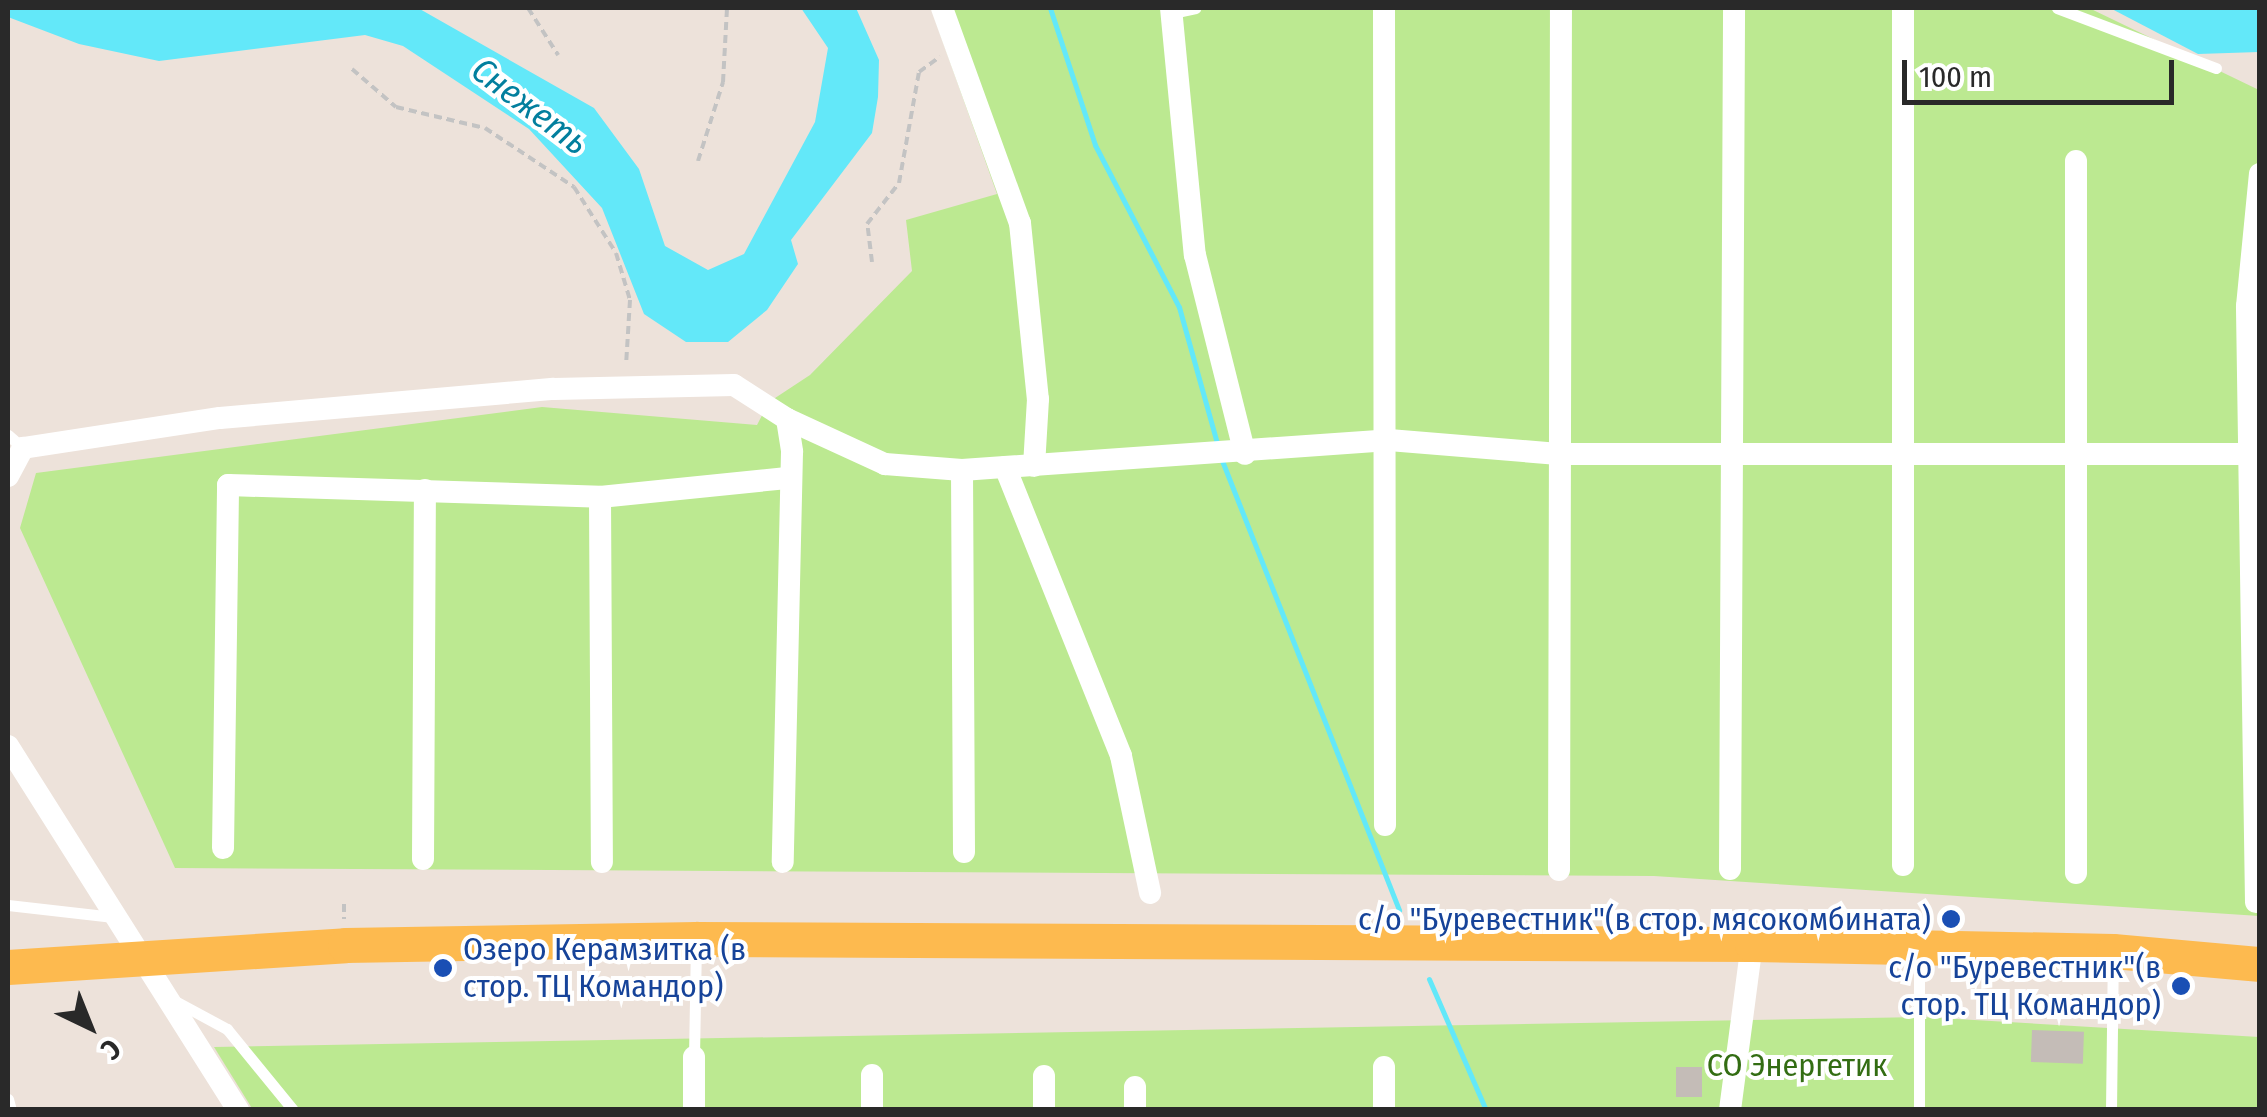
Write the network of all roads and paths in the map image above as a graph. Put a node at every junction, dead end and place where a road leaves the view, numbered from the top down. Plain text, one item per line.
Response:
1 (528, 8) edge
2 (728, 8) edge
3 (942, 8) edge
4 (1384, 8) edge
5 (1561, 8) edge
6 (1734, 8) edge
7 (1903, 8) edge
8 (2057, 8) edge
9 (1179, 9) edge
10 (960, 53) junction
11 (558, 55) dead end
12 (352, 68) dead end
13 (2216, 68) dead end
14 (698, 161) dead end
15 (2076, 161) dead end
16 (2260, 174) edge
17 (872, 262) dead end
18 (624, 394) junction
19 (787, 419) junction
20 (1389, 440) junction
21 (15, 442) edge
22 (1728, 453) junction
23 (1904, 453) junction
24 (1245, 454) junction
25 (1558, 454) junction
26 (2076, 454) junction
27 (2253, 454) edge
28 (1034, 466) junction
29 (1005, 467) junction
30 (962, 470) junction
31 (8, 476) edge
32 (788, 478) junction
33 (425, 490) junction
34 (600, 497) junction
35 (8, 746) edge
36 (1385, 825) dead end
37 (224, 848) dead end
38 (964, 852) dead end
39 (422, 859) dead end
40 (602, 862) dead end
41 (782, 862) dead end
42 (1903, 865) dead end
43 (1730, 868) dead end
44 (1559, 870) dead end
45 (2076, 874) dead end
46 (1150, 894) dead end
47 (2256, 902) dead end
48 (8, 904) edge
49 (113, 917) junction
50 (696, 939) junction
51 (1752, 944) junction
52 (1920, 947) junction
53 (2112, 951) junction
54 (147, 956) junction
55 (2260, 964) edge
56 (8, 967) edge
57 (173, 1000) junction
58 (694, 1058) joint
59 (1384, 1067) dead end
60 (872, 1075) dead end
61 (1044, 1076) dead end
62 (8, 1099) edge
63 (11, 1110) edge
64 (238, 1110) edge
65 (293, 1110) edge
66 (694, 1110) edge
67 (872, 1110) edge
68 (1044, 1110) edge
69 (1384, 1110) edge
70 (1730, 1110) edge
71 (1919, 1110) edge
72 (2111, 1110) edge

1 - 11 path
2 - 14 path
3 - 10 street
4 - 20 street
5 - 25 street
6 - 22 street
7 - 23 street
8 - 13 lane
9 - 24 street
10 - 17 path
10 - 28 street
12 - 18 path
15 - 26 street
16 - 27 street
18 - 19 street
18 - 21 street
19 - 30 street
19 - 32 street
20 - 24 street
20 - 25 street
20 - 36 street
21 - 31 street
22 - 23 street
22 - 25 street
22 - 43 street
23 - 26 street
23 - 42 street
24 - 28 street
25 - 44 street
26 - 27 street
26 - 45 street
27 - 47 street
28 - 29 street
29 - 30 street
29 - 46 street
30 - 38 street
32 - 34 street
32 - 41 street
33 - 34 street
33 - 37 street
33 - 39 street
34 - 40 street
35 - 49 street
48 - 49 lane
49 - 54 street
50 - 51 main road
50 - 54 main road
50 - 58 lane
51 - 52 main road
51 - 70 street
52 - 53 main road
52 - 71 lane
53 - 55 main road
53 - 72 lane
54 - 56 main road
54 - 57 street
57 - 64 street
57 - 65 lane
58 - 66 street
59 - 69 street
60 - 67 street
61 - 68 street
62 - 63 lane

